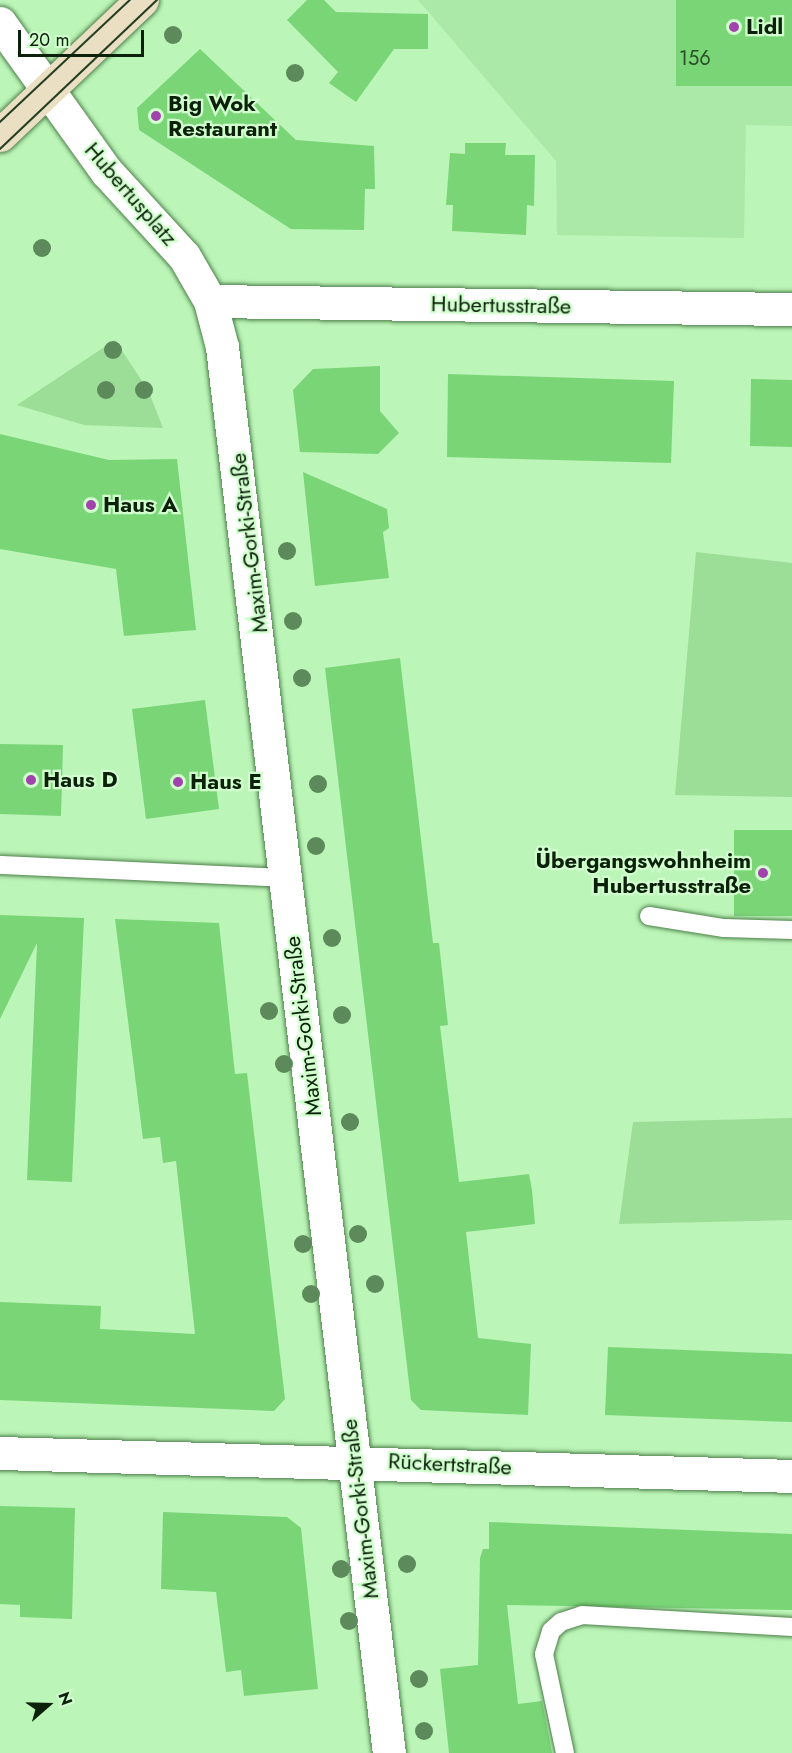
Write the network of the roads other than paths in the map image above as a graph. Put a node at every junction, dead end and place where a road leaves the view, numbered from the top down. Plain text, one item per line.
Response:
1 (142, 0) edge
2 (0, 23) edge
3 (48, 90) junction
4 (0, 135) edge
5 (210, 301) junction
6 (792, 309) edge
7 (0, 865) edge
8 (286, 878) junction
9 (649, 916) dead end
10 (792, 930) edge
11 (0, 1453) edge
12 (354, 1460) junction
13 (792, 1476) edge
14 (792, 1627) edge
15 (388, 1753) edge
16 (565, 1753) edge

1 - 3 main road
2 - 3 street, Hubertusplatz
3 - 4 main road
3 - 5 street, Hubertusplatz
5 - 6 street, Hubertusstraße
5 - 8 street, Maxim-Gorki-Straße
7 - 8 lane
8 - 12 street, Maxim-Gorki-Straße
9 - 10 lane
11 - 12 street, Rückertstraße
12 - 13 street, Rückertstraße
12 - 15 street, Maxim-Gorki-Straße
14 - 16 lane

